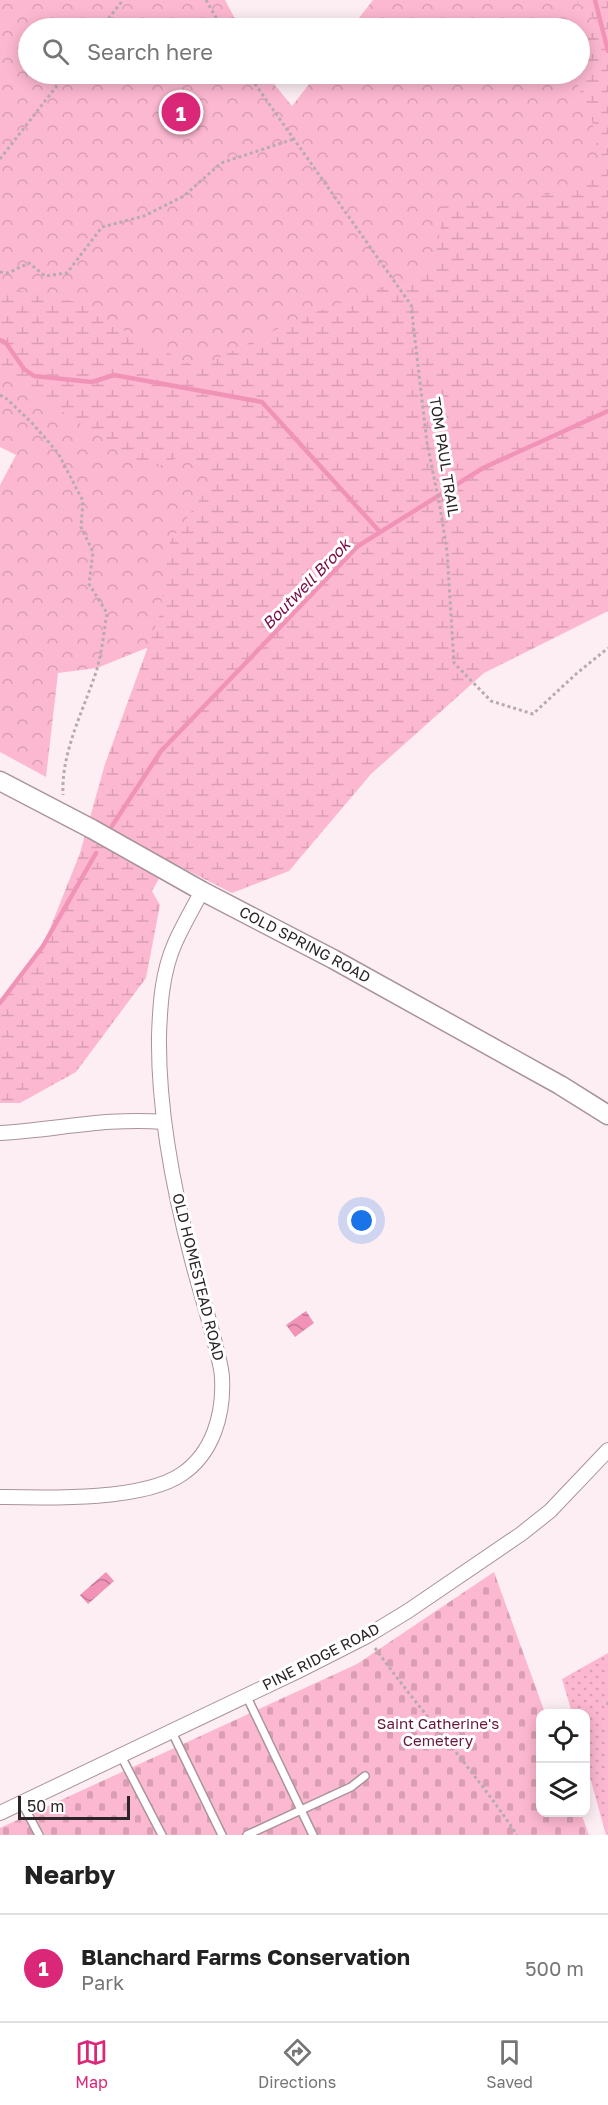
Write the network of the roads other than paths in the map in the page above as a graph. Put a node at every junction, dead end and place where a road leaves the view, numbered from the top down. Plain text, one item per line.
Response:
1 (0, 781) edge
2 (202, 891) junction
3 (608, 1115) edge
4 (164, 1122) junction
5 (0, 1133) edge
6 (608, 1450) edge
7 (0, 1497) edge
8 (246, 1695) junction
9 (171, 1730) junction
10 (120, 1754) junction
11 (366, 1776) dead end
12 (22, 1803) junction
13 (301, 1810) junction
14 (0, 1813) edge
15 (39, 1835) edge
16 (162, 1835) edge
17 (222, 1835) edge
18 (247, 1835) edge
19 (313, 1835) edge

1 - 2 street, COLD SPRING ROAD
2 - 3 street, COLD SPRING ROAD
2 - 4 street, OLD HOMESTEAD ROAD
4 - 5 street
4 - 7 street, OLD HOMESTEAD ROAD
6 - 8 street, PINE RIDGE ROAD
8 - 9 street, PINE RIDGE ROAD
8 - 13 lane
9 - 10 street, PINE RIDGE ROAD
9 - 17 lane
10 - 12 street, PINE RIDGE ROAD
10 - 16 lane
11 - 13 lane
12 - 14 street, PINE RIDGE ROAD
12 - 15 lane
13 - 18 lane
13 - 19 lane

